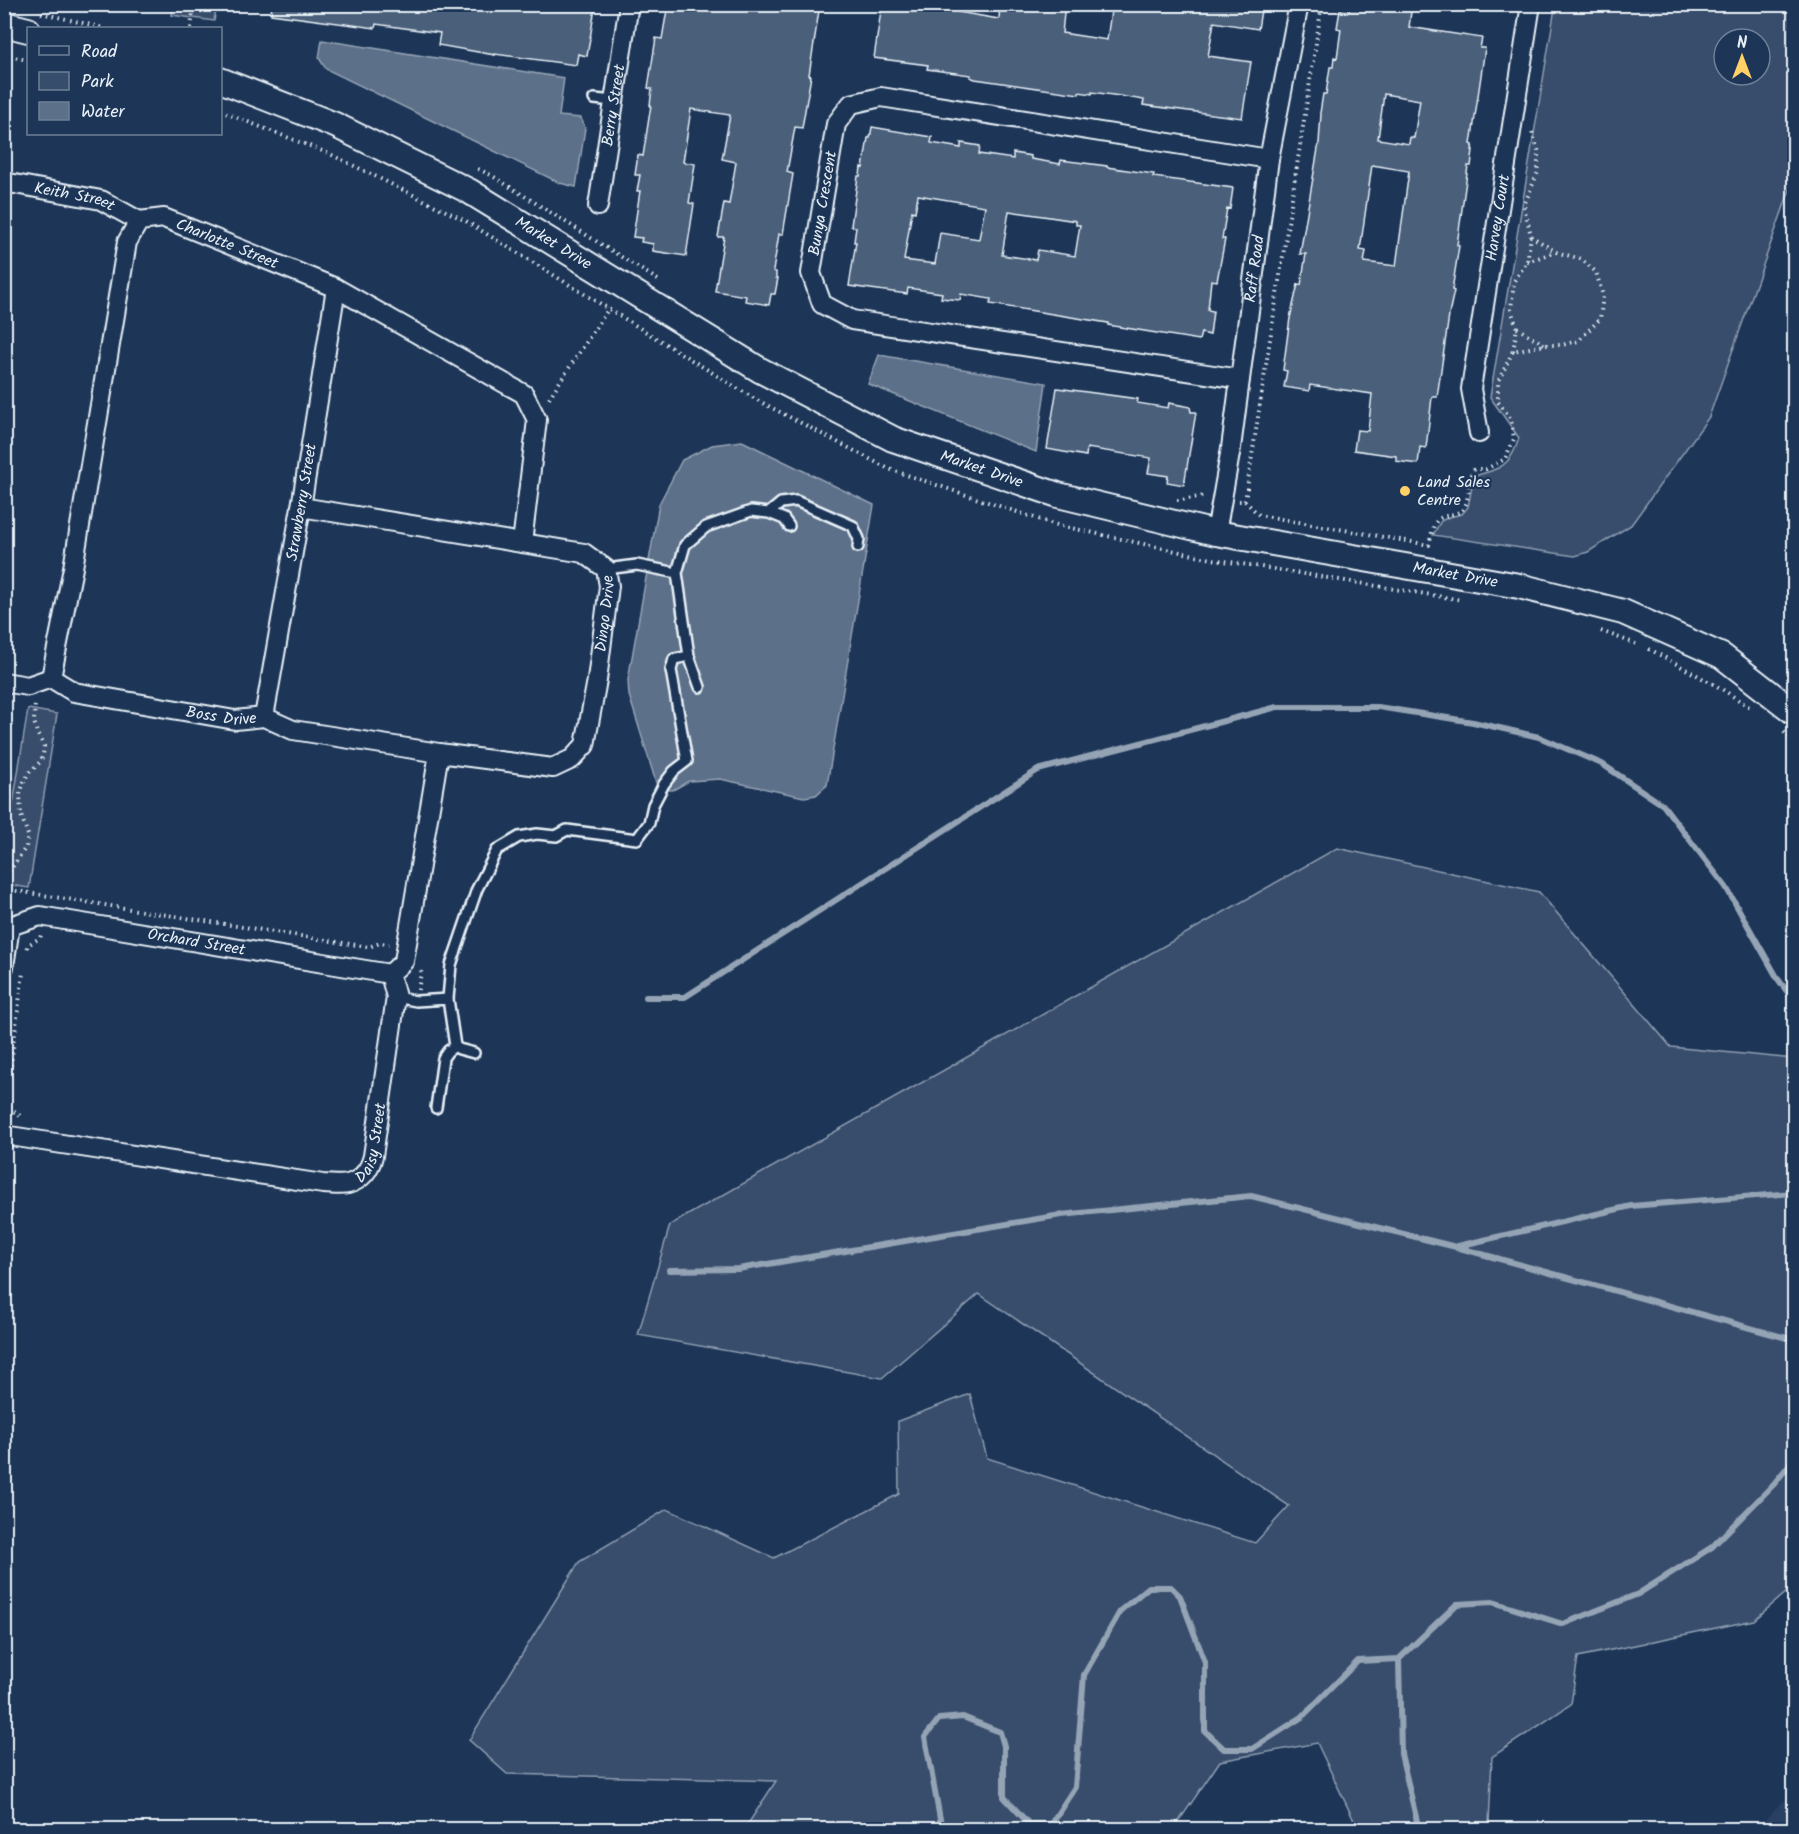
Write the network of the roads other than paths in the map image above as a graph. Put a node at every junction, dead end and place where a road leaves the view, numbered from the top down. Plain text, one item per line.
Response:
1 (629, 4) edge
2 (1299, 4) edge
3 (1531, 4) edge
4 (32, 21) edge
5 (4, 24) edge
6 (222, 81) edge
7 (594, 99) dead end
8 (614, 101) junction
9 (1269, 159) junction
10 (4, 182) edge
11 (598, 206) dead end
12 (140, 221) junction
13 (336, 288) junction
14 (1240, 379) junction
15 (1479, 433) dead end
16 (301, 507) junction
17 (769, 513) junction
18 (789, 526) dead end
19 (1216, 533) junction
20 (522, 543) junction
21 (858, 547) dead end
22 (606, 569) junction
23 (677, 573) junction
24 (689, 656) junction
25 (51, 678) junction
26 (4, 682) edge
27 (700, 687) dead end
28 (1794, 712) edge
29 (264, 717) junction
30 (439, 753) junction
31 (8, 923) edge
32 (4, 967) edge
33 (390, 974) junction
34 (396, 998) junction
35 (448, 999) junction
36 (455, 1046) junction
37 (474, 1053) dead end
38 (436, 1108) dead end
39 (4, 1133) edge

1 - 8 street, Berry Street
2 - 9 street, Raff Road
3 - 15 street, Harvey Court
4 - 5 street
6 - 19 street, Market Drive
7 - 8 lane
8 - 11 street, Berry Street
9 - 14 street, Raff Road
9 - 14 street, Bunya Crescent
10 - 12 street, Keith Street
12 - 13 street, Charlotte Street
12 - 25 street
13 - 16 street, Strawberry Street
13 - 20 street, Charlotte Street
14 - 19 street, Raff Road
16 - 20 street, Dingo Drive
16 - 29 street, Strawberry Street
17 - 18 lane
17 - 21 lane
17 - 23 lane
19 - 28 street, Market Drive
20 - 22 street, Dingo Drive
22 - 23 lane
22 - 30 street, Dingo Drive
23 - 24 lane
24 - 27 lane
24 - 35 lane
25 - 26 street
25 - 29 street, Boss Drive
29 - 30 street, Boss Drive
30 - 33 street
31 - 32 street
31 - 33 street, Orchard Street
33 - 34 street, Daisy Street
34 - 35 lane
34 - 39 street, Daisy Street
35 - 36 lane
36 - 37 lane
36 - 38 lane

